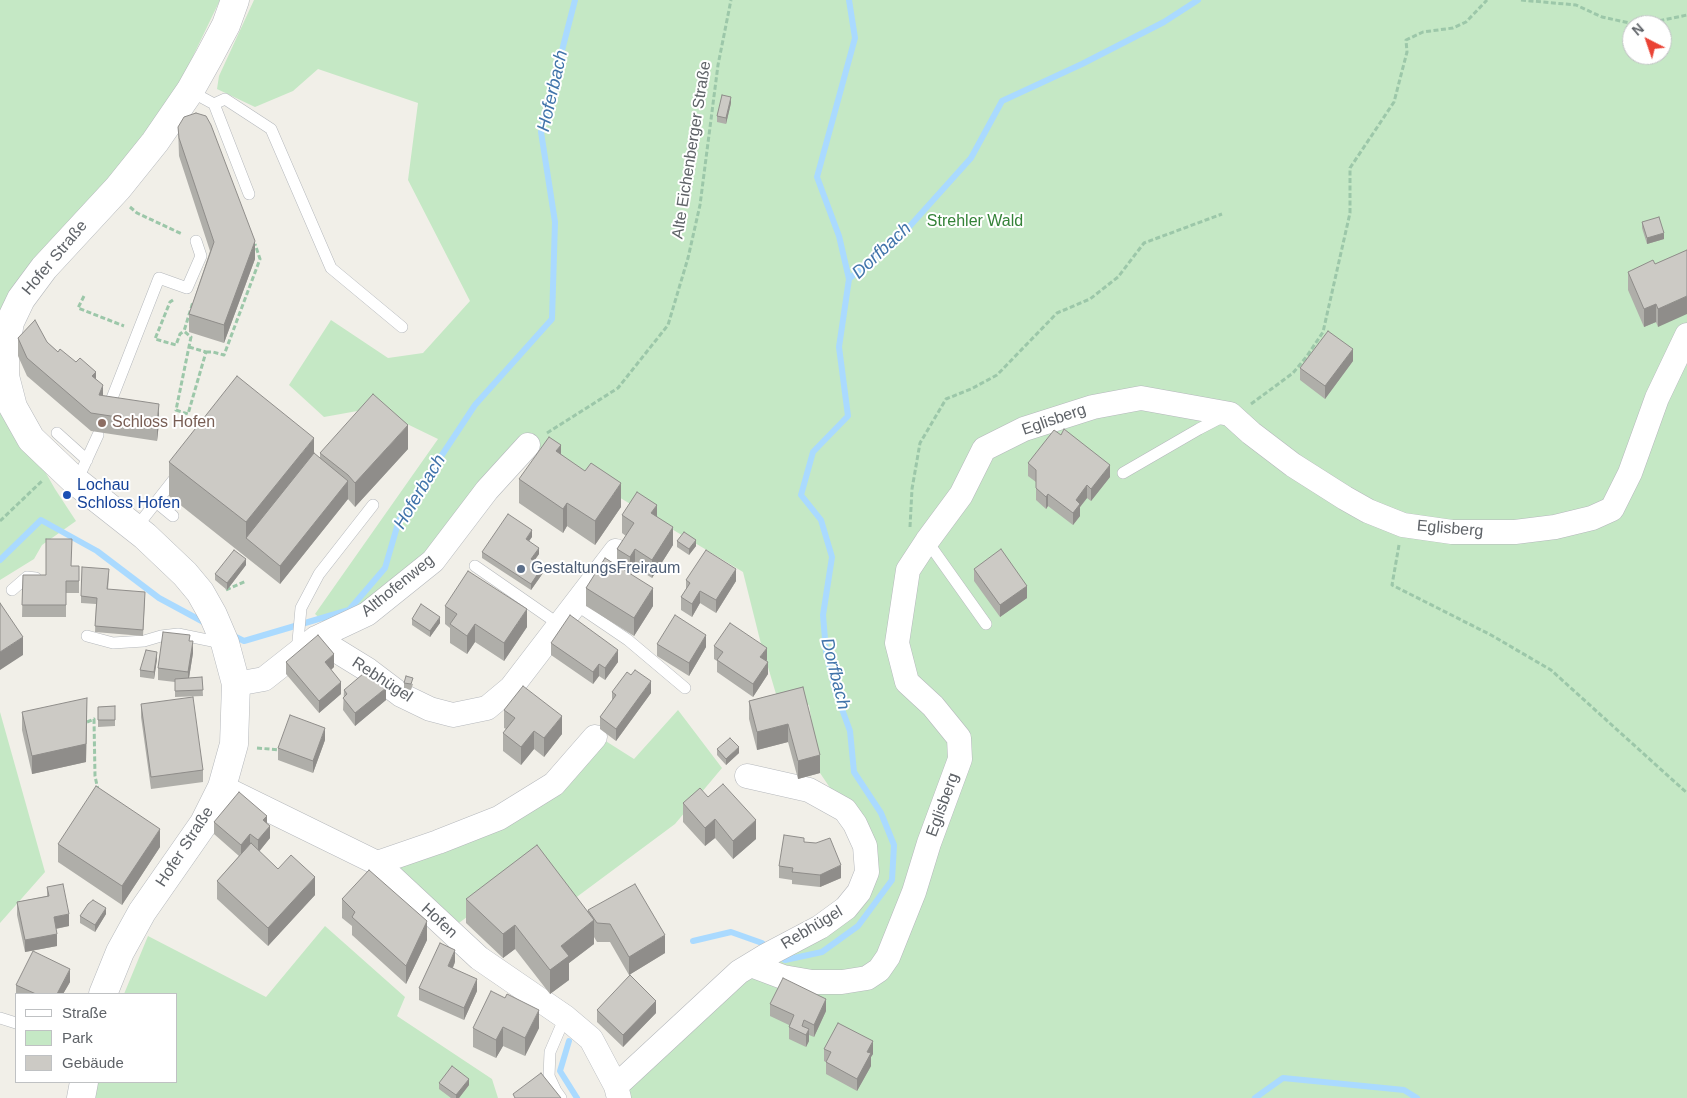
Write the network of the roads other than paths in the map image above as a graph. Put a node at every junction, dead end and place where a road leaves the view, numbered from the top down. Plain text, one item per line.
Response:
1 (235, 0) edge
2 (190, 91) junction
3 (214, 104) junction
4 (249, 194) dead end
5 (196, 241) road end
6 (402, 327) dead end
7 (1687, 335) edge
8 (2, 349) edge
9 (107, 411) edge
10 (1230, 414) junction
11 (57, 433) dead end
12 (98, 435) dead end
13 (531, 449) road end
14 (104, 453) dead end
15 (188, 461) edge
16 (75, 466) junction
17 (1123, 474) dead end
18 (157, 498) junction
19 (373, 505) dead end
20 (173, 516) dead end
21 (135, 529) junction
22 (918, 538) junction
23 (616, 551) edge
24 (475, 566) dead end
25 (40, 578) edge
26 (12, 590) dead end
27 (575, 604) junction
28 (221, 622) junction
29 (986, 624) dead end
30 (560, 625) junction
31 (87, 636) dead end
32 (304, 643) junction
33 (236, 684) junction
34 (685, 688) dead end
35 (595, 737) dead end
36 (747, 776) dead end
37 (222, 787) junction
38 (377, 862) junction
39 (767, 955) junction
40 (103, 993) edge
41 (565, 1017) junction
42 (0, 1018) edge
43 (15, 1023) edge
44 (84, 1083) edge
45 (617, 1092) edge
46 (81, 1098) edge
47 (561, 1098) edge

1 - 2 street, Hofer Straße
2 - 3 lane
2 - 8 street, Hofer Straße
3 - 4 lane
3 - 6 lane
5 - 9 lane
7 - 10 street, Eglisberg
8 - 16 street, Hofer Straße
10 - 17 lane
10 - 22 street, Eglisberg
11 - 16 lane
12 - 16 lane
13 - 32 street, Althofenweg
14 - 16 lane
15 - 18 lane
16 - 21 street, Hofer Straße
18 - 20 lane
18 - 21 lane
19 - 32 lane
21 - 28 street, Hofer Straße
22 - 29 lane
22 - 39 street, Eglisberg
23 - 27 street, Rebhügel
24 - 30 lane
25 - 26 lane
27 - 30 street, Rebhügel
27 - 34 lane
28 - 31 lane
28 - 33 street, Hofer Straße
30 - 32 street, Rebhügel
32 - 33 street, Althofenweg
33 - 37 street, Hofer Straße
35 - 38 street
36 - 39 street, Rebhügel
37 - 38 street, Hofen
37 - 40 street, Hofer Straße
38 - 41 street, Hofen
39 - 45 street, Rebhügel
41 - 45 street, Hofen
41 - 47 lane
42 - 43 lane
44 - 46 street

